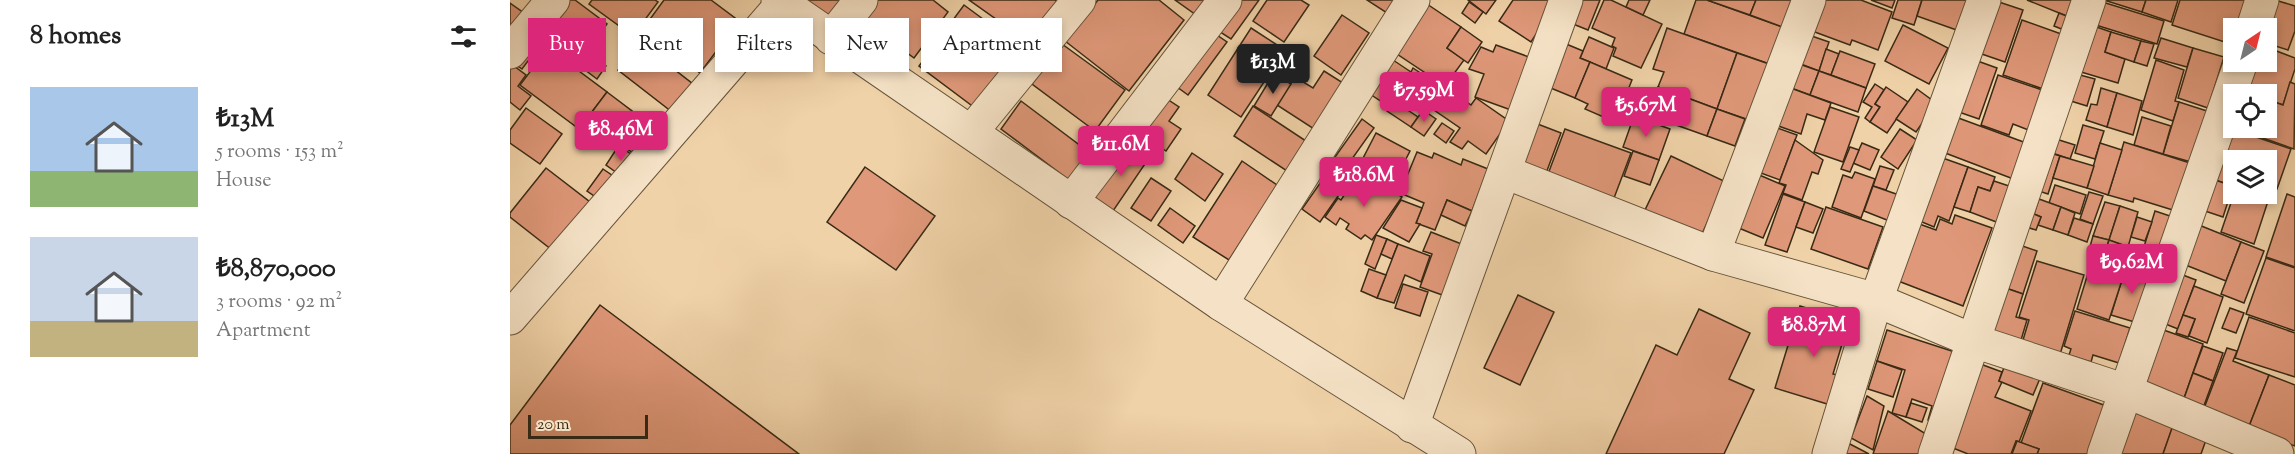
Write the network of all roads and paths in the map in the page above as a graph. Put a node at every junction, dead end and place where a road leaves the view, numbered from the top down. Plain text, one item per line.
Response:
1 (553, 0) edge
2 (861, 0) edge
3 (1079, 0) edge
4 (1225, 0) edge
5 (1413, 0) edge
6 (1566, 0) edge
7 (1809, 0) edge
8 (1984, 0) edge
9 (2090, 0) edge
10 (2262, 0) edge
11 (781, 2) edge
12 (847, 18) edge
13 (2256, 18) edge
14 (825, 34) edge
15 (510, 52) edge
16 (883, 72) edge
17 (2238, 72) edge
18 (972, 131) junction
19 (1504, 172) junction
20 (1071, 202) junction
21 (1713, 254) junction
22 (1876, 300) junction
23 (1221, 304) junction
24 (510, 318) edge
25 (1974, 341) junction
26 (2126, 391) junction
27 (1412, 426) junction
28 (1458, 454) edge
29 (1829, 454) edge
30 (1935, 454) edge
31 (2104, 454) edge
32 (2277, 454) edge

1 - 15 street
2 - 12 street
3 - 18 street
4 - 20 street
5 - 23 street
6 - 19 street
7 - 21 street
8 - 22 street
9 - 25 street
10 - 13 street
11 - 14 street
11 - 24 street
16 - 18 street
17 - 26 street
18 - 20 street
19 - 21 street
19 - 27 street
20 - 23 street
21 - 22 street
22 - 25 street
22 - 29 street
23 - 27 street
25 - 26 street
25 - 30 street
26 - 31 street
26 - 32 street
27 - 28 street

